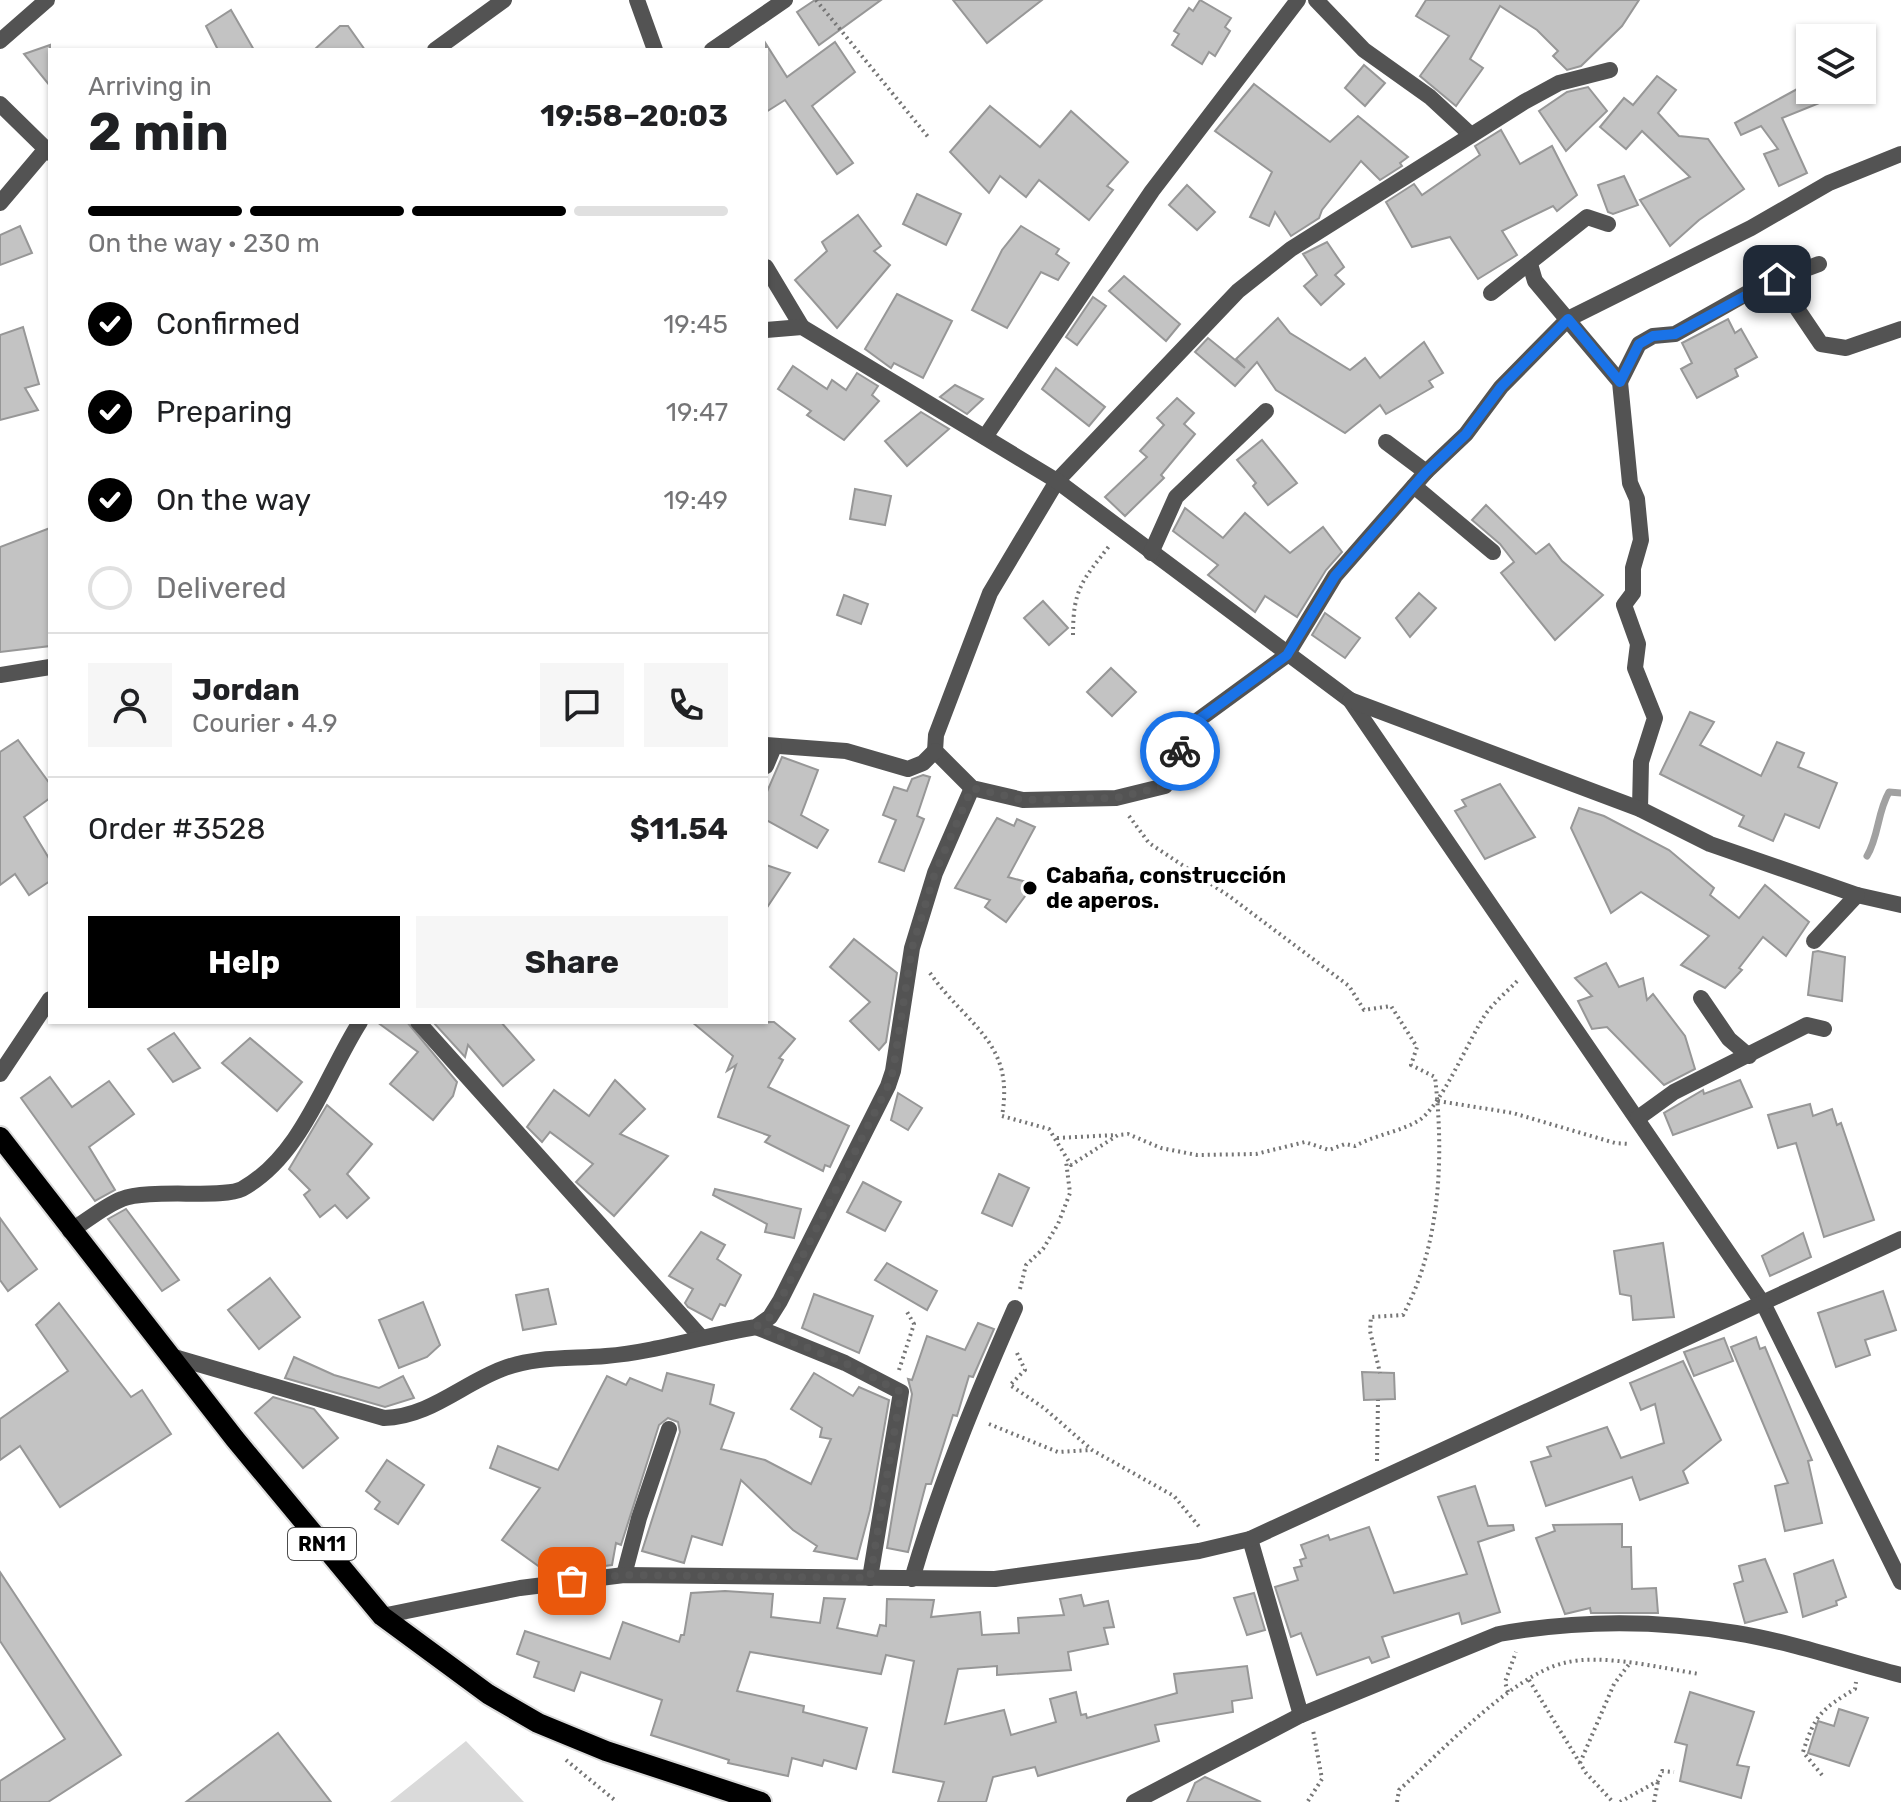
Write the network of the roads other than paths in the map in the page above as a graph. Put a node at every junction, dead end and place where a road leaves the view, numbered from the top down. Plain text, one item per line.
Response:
1 (47, 0) edge
2 (504, 0) edge
3 (637, 0) edge
4 (785, 0) edge
5 (1316, 0) edge
6 (1292, 5) edge
7 (0, 41) edge
8 (438, 48) edge
9 (654, 48) edge
10 (715, 48) edge
11 (1610, 70) dead end
12 (0, 104) edge
13 (1470, 134) junction
14 (48, 152) edge
15 (1901, 154) edge
16 (0, 203) edge
17 (1608, 224) dead end
18 (1530, 264) junction
19 (1819, 264) dead end
20 (768, 270) edge
21 (1777, 279) junction
22 (1491, 293) dead end
23 (1568, 319) junction
24 (802, 327) junction
25 (1901, 329) edge
26 (768, 330) edge
27 (1620, 382) junction
28 (1266, 411) dead end
29 (985, 437) junction
30 (1386, 442) dead end
31 (1426, 472) junction
32 (1057, 481) junction
33 (1414, 486) junction
34 (1493, 552) dead end
35 (1151, 553) junction
36 (1287, 655) junction
37 (48, 667) edge
38 (0, 675) edge
39 (1350, 700) junction
40 (770, 746) edge
41 (935, 751) junction
42 (972, 788) junction
43 (1640, 809) junction
44 (1857, 895) junction
45 (1901, 905) edge
46 (1814, 941) dead end
47 (1701, 998) dead end
48 (48, 1002) edge
49 (359, 1024) edge
50 (420, 1024) edge
51 (1824, 1029) dead end
52 (1749, 1056) junction
53 (0, 1074) edge
54 (1638, 1118) junction
55 (0, 1137) edge
56 (70, 1231) junction
57 (1901, 1239) edge
58 (1764, 1305) junction
59 (1015, 1308) road end
60 (756, 1327) junction
61 (700, 1336) junction
62 (174, 1357) junction
63 (669, 1429) dead end
64 (1250, 1539) junction
65 (624, 1575) junction
66 (870, 1578) junction
67 (912, 1579) junction
68 (1901, 1582) edge
69 (382, 1616) junction
70 (1901, 1675) edge
71 (1305, 1714) junction
72 (761, 1802) edge
73 (1134, 1802) edge

1 - 7 street
2 - 8 street
3 - 9 street
4 - 10 street
5 - 13 street
6 - 29 street
11 - 13 street
12 - 14 street
13 - 32 street
14 - 16 street
15 - 23 street
17 - 18 street
18 - 22 street
18 - 23 street
19 - 21 street
20 - 24 street
21 - 25 street
21 - 27 street
23 - 27 street
23 - 31 street
24 - 26 street
24 - 29 street
27 - 43 street
28 - 35 street
29 - 32 street
30 - 31 street
31 - 33 street
32 - 35 street
32 - 41 street
33 - 34 street
33 - 36 street
35 - 36 street
36 - 39 street
36 - 42 street
37 - 38 street
39 - 43 street
39 - 54 street
40 - 41 street
41 - 42 street
42 - 60 street
43 - 44 street
44 - 45 street
44 - 46 street
47 - 52 street
48 - 53 street
49 - 56 street
50 - 61 street
51 - 52 street
52 - 54 street
54 - 58 street
55 - 56 main road, RN11
56 - 62 main road, RN11
57 - 58 street
58 - 64 street
58 - 68 street
59 - 67 street
60 - 61 street
60 - 66 street
61 - 62 street
62 - 69 main road, RN11
63 - 65 street
64 - 67 street
64 - 71 street
65 - 66 street
65 - 69 street
66 - 67 street
69 - 72 main road, RN11
70 - 71 street
71 - 73 street

